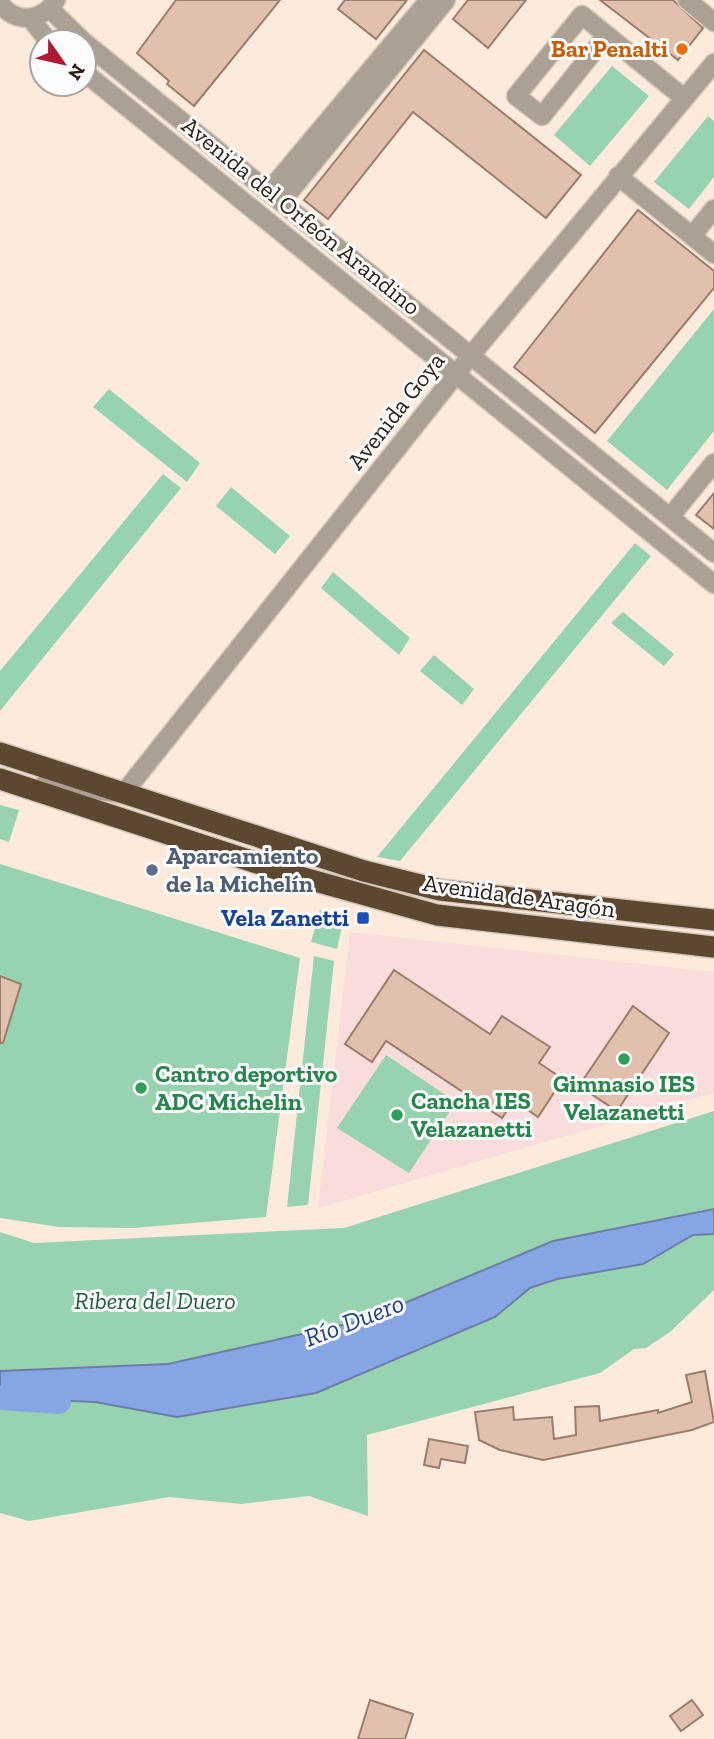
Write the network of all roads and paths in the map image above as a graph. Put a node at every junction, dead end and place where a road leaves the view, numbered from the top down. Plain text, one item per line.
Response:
1 (687, 0) edge
2 (439, 1) edge
3 (0, 3) edge
4 (53, 5) edge
5 (30, 18) junction
6 (714, 22) edge
7 (38, 28) edge
8 (72, 28) edge
9 (607, 35) junction
10 (98, 53) edge
11 (714, 63) edge
12 (98, 83) edge
13 (684, 98) junction
14 (618, 176) junction
15 (275, 196) junction
16 (714, 209) edge
17 (692, 236) junction
18 (714, 254) edge
19 (472, 354) junction
20 (457, 374) junction
21 (714, 463) edge
22 (670, 517) junction
23 (714, 553) edge
24 (714, 584) edge
25 (0, 753) edge
26 (0, 779) edge
27 (37, 790) junction
28 (123, 794) junction
29 (714, 920) edge
30 (714, 947) edge

1 - 6 street
2 - 15 street
3 - 5 street
4 - 5 street
4 - 8 street, Avenida del Orfeón Arandino
5 - 7 street
9 - 9 street
9 - 13 street
10 - 15 street, Avenida del Orfeón Arandino
11 - 13 street, Avenida Goya
12 - 20 street, Avenida del Orfeón Arandino
13 - 14 street, Avenida Goya
14 - 17 street
14 - 19 street, Avenida Goya
15 - 19 street, Avenida del Orfeón Arandino
16 - 17 street
17 - 18 street
19 - 20 street, Avenida Goya
19 - 22 street, Avenida del Orfeón Arandino
20 - 24 street, Avenida del Orfeón Arandino
20 - 28 street, Avenida Goya
21 - 22 street
22 - 23 street, Avenida del Orfeón Arandino
25 - 28 highway, Avenida de Aragón
26 - 27 highway, Avenida de Aragón
27 - 28 street
27 - 30 highway, Avenida de Aragón
28 - 29 highway, Avenida de Aragón

